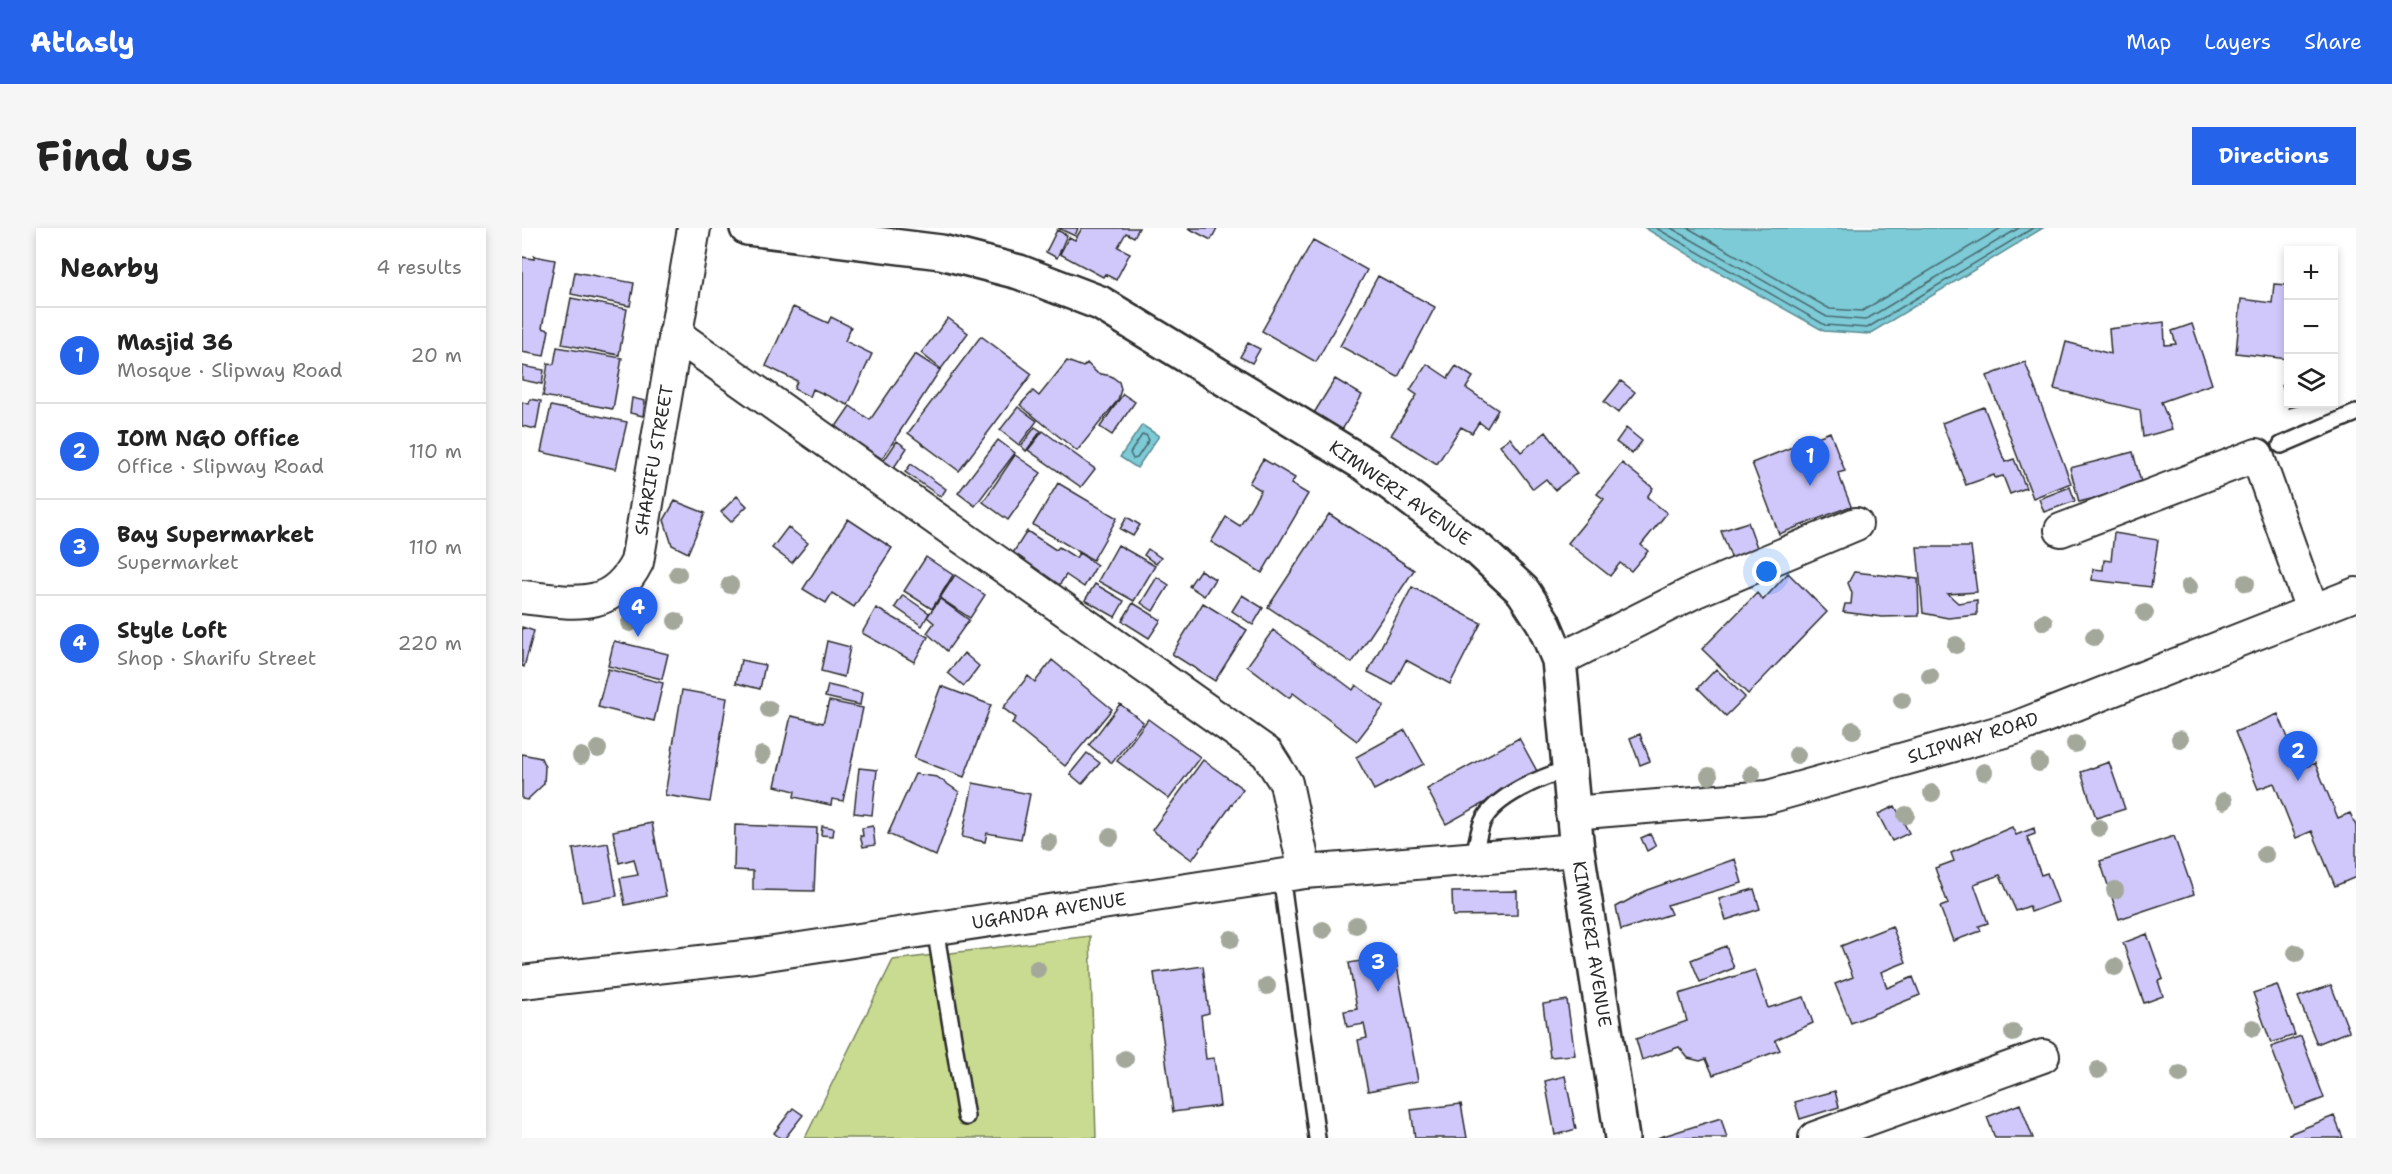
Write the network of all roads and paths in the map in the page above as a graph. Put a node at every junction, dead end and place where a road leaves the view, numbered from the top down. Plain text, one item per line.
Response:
1 (694, 228) edge
2 (747, 228) edge
3 (675, 334) junction
4 (2356, 413) edge
5 (2269, 450) junction
6 (1856, 524) dead end
7 (2061, 530) dead end
8 (2356, 594) edge
9 (522, 597) edge
10 (2312, 610) junction
11 (1559, 660) junction
12 (1568, 769) junction
13 (1572, 813) junction
14 (1577, 850) junction
15 (1473, 860) junction
16 (1293, 874) junction
17 (935, 928) junction
18 (522, 982) edge
19 (2043, 1056) dead end
20 (966, 1117) dead end
21 (1317, 1138) edge
22 (1622, 1138) edge
23 (1815, 1138) edge

1 - 3 street, SHARIFU STREET
2 - 11 street, KIMWERI AVENUE
3 - 9 street, SHARIFU STREET
3 - 16 street
4 - 5 lane
5 - 7 street
5 - 10 street
6 - 11 street
8 - 10 street, SLIPWAY ROAD
10 - 13 street, SLIPWAY ROAD
11 - 12 street, KIMWERI AVENUE
12 - 13 street, KIMWERI AVENUE
12 - 15 lane
13 - 14 street, KIMWERI AVENUE
14 - 15 street, UGANDA AVENUE
14 - 22 street, KIMWERI AVENUE
15 - 16 street, UGANDA AVENUE
16 - 17 street, UGANDA AVENUE
16 - 21 lane
17 - 18 street, UGANDA AVENUE
17 - 20 lane
19 - 23 street

